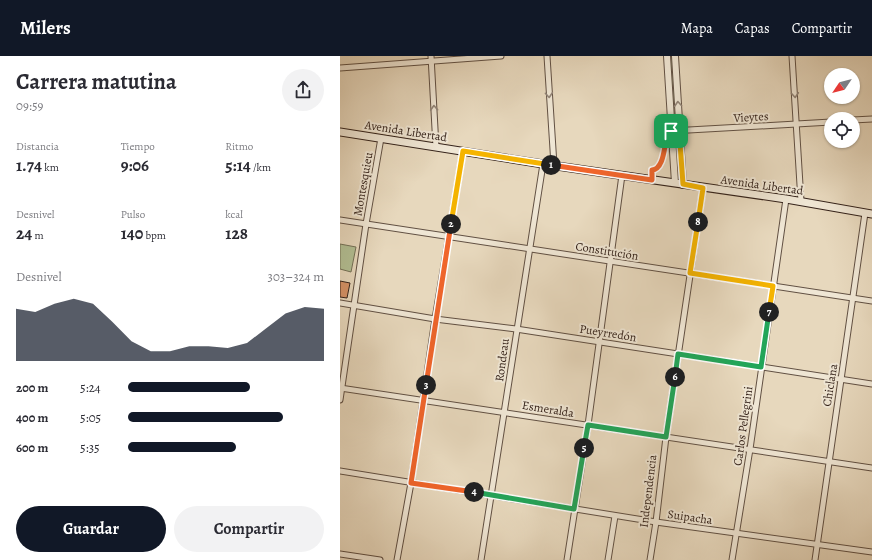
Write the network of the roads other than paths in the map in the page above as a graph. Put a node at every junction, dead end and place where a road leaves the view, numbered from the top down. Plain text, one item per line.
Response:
1 (501, 56) edge
2 (547, 56) edge
3 (666, 56) edge
4 (675, 56) edge
5 (792, 56) edge
6 (431, 58) edge
7 (340, 68) edge
8 (872, 119) edge
9 (860, 120) edge
10 (824, 122) edge
11 (796, 124) junction
12 (679, 130) junction
13 (671, 131) junction
14 (340, 132) edge
15 (381, 138) junction
16 (436, 147) junction
17 (463, 151) junction
18 (543, 164) junction
19 (554, 165) junction
20 (622, 175) junction
21 (675, 183) junction
22 (683, 184) junction
23 (703, 188) junction
24 (786, 199) junction
25 (801, 201) junction
26 (869, 213) edge
27 (340, 220) edge
28 (366, 224) junction
29 (448, 236) junction
30 (529, 249) junction
31 (609, 261) junction
32 (690, 273) junction
33 (773, 286) junction
34 (852, 298) junction
35 (872, 301) edge
36 (340, 303) edge
37 (354, 306) junction
38 (435, 319) junction
39 (516, 329) junction
40 (598, 342) junction
41 (678, 354) junction
42 (761, 367) junction
43 (842, 379) junction
44 (872, 384) edge
45 (341, 388) edge
46 (340, 400) edge
47 (424, 401) junction
48 (504, 412) junction
49 (588, 425) junction
50 (666, 437) junction
51 (750, 449) junction
52 (828, 462) junction
53 (872, 468) edge
54 (340, 471) edge
55 (411, 483) junction
56 (492, 495) junction
57 (574, 509) junction
58 (615, 516) junction
59 (656, 522) junction
60 (737, 534) junction
61 (817, 544) junction
62 (872, 552) edge
63 (340, 554) edge
64 (380, 560) edge
65 (397, 560) edge
66 (481, 560) edge
67 (567, 560) edge
68 (608, 560) edge
69 (650, 560) edge
70 (732, 560) edge
71 (815, 560) edge

1 - 6 street
2 -> 19 street
3 - 13 street
12 -> 4 street
5 -> 11 street
6 - 7 street
16 -> 6 street
8 - 9 street
10 - 11 street, Vieytes
11 - 12 street, Vieytes
11 - 25 street
12 - 13 street, Vieytes
12 - 22 street
13 - 21 street
14 - 15 main road, Avenida Libertad
15 - 16 main road, Avenida Libertad
15 - 28 street, Montesquieu
16 - 17 main road, Avenida Libertad
17 - 18 main road, Avenida Libertad
17 - 29 street
18 - 19 main road, Avenida Libertad
18 - 30 street, Rondeau
19 - 20 main road, Avenida Libertad
20 - 21 main road, Avenida Libertad
20 - 31 street
21 - 22 main road, Avenida Libertad
22 - 23 main road, Avenida Libertad
23 - 24 main road, Avenida Libertad
23 - 32 street, Independencia
24 - 25 main road, Avenida Libertad
24 - 33 street, Carlos Pellegrini
25 - 26 main road, Avenida Libertad
26 - 34 street, Chiclana
27 - 28 street, Constitución
28 - 29 street, Constitución
28 - 37 street, Montesquieu
29 - 30 street, Constitución
29 - 38 street
30 - 31 street, Constitución
30 - 39 street, Rondeau
31 - 32 street, Constitución
31 - 40 street
32 - 33 street, Constitución
32 - 41 street, Independencia
33 - 34 street, Constitución
33 - 42 street, Carlos Pellegrini
34 - 35 street, Constitución
34 - 43 street, Chiclana
36 - 37 street, Pueyrredón
37 - 38 street, Pueyrredón
37 - 45 street, Montesquieu
38 - 39 street, Pueyrredón
38 - 47 street
39 - 40 street, Pueyrredón
39 - 48 street, Rondeau
40 - 41 street, Pueyrredón
40 - 49 street
41 - 42 street, Pueyrredón
41 - 50 street, Independencia
42 - 43 street, Pueyrredón
42 - 51 street, Carlos Pellegrini
43 - 44 street, Pueyrredón
43 - 52 street, Chiclana
45 - 46 street, Montesquieu
45 - 47 street, Esmeralda
47 - 48 street, Esmeralda
47 - 55 street
48 - 49 street, Esmeralda
48 - 56 street, Rondeau
49 - 50 street, Esmeralda
49 - 57 street
50 - 51 street, Esmeralda
50 - 59 street, Independencia
51 - 52 street, Esmeralda
51 - 60 street, Carlos Pellegrini
52 - 53 street, Esmeralda
52 - 61 street, Chiclana
54 - 55 street, Suipacha
55 - 56 street, Suipacha
55 - 65 street
56 - 57 street, Suipacha
56 - 66 street, Rondeau
57 - 58 street, Suipacha
57 - 67 street
58 - 59 street, Suipacha
58 - 68 street
59 - 60 street, Suipacha
59 - 69 street, Independencia
60 - 61 street, Suipacha
60 - 70 street, Carlos Pellegrini
61 - 62 street, Suipacha
61 - 71 street, Chiclana
63 - 64 street

